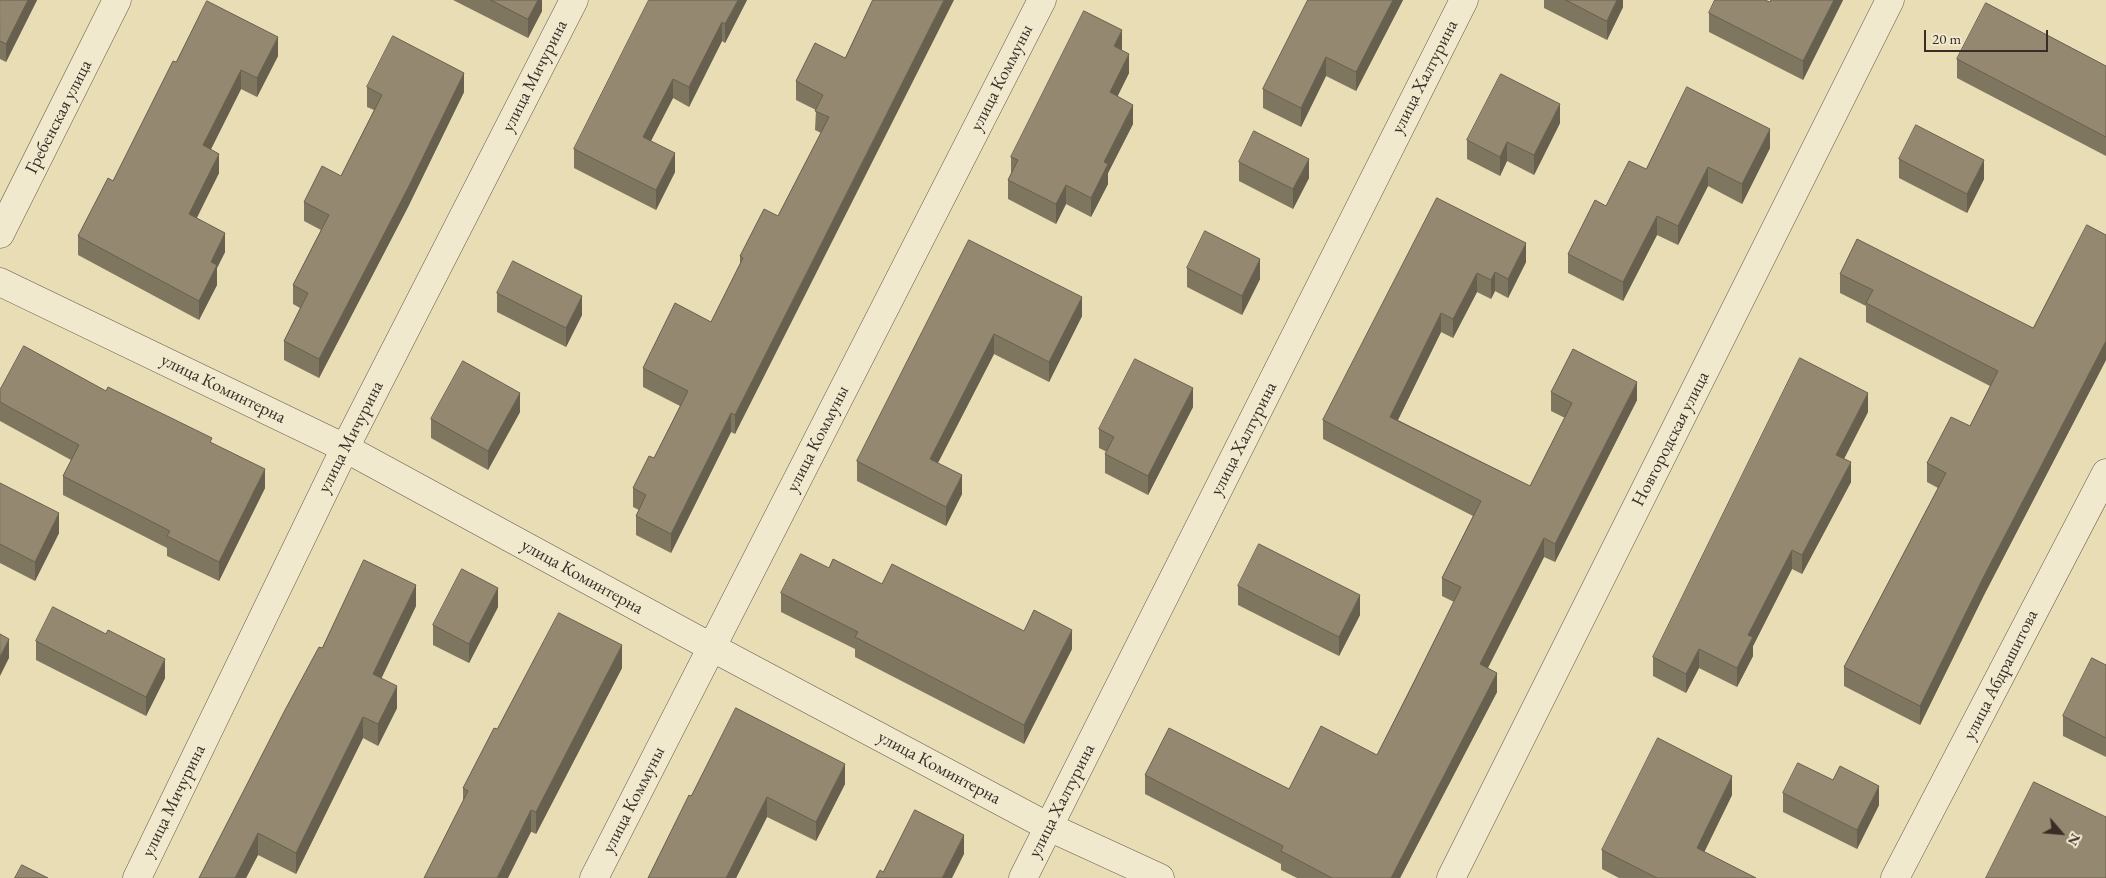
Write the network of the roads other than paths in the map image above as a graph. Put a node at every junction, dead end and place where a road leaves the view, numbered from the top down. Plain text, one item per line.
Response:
1 (118, 0) edge
2 (574, 0) edge
3 (1042, 0) edge
4 (1464, 0) edge
5 (1890, 0) edge
6 (0, 234) edge
7 (0, 282) edge
8 (345, 448) junction
9 (2106, 473) edge
10 (711, 647) junction
11 (1050, 827) junction
12 (137, 878) edge
13 (594, 878) edge
14 (1023, 878) edge
15 (1160, 878) edge
16 (1451, 878) edge
17 (1895, 878) edge

1 - 6 street, Гребенская улица
2 - 8 street, улица Мичурина
3 - 10 street, улица Коммуны
4 - 11 street, улица Халтурина
5 - 16 street, Новгородская улица
7 - 8 street, улица Коминтерна
8 - 10 street, улица Коминтерна
8 - 12 street, улица Мичурина
9 - 17 street, улица Абдрашитова
10 - 11 street, улица Коминтерна
10 - 13 street, улица Коммуны
11 - 14 street, улица Халтурина
11 - 15 street, улица Коминтерна

